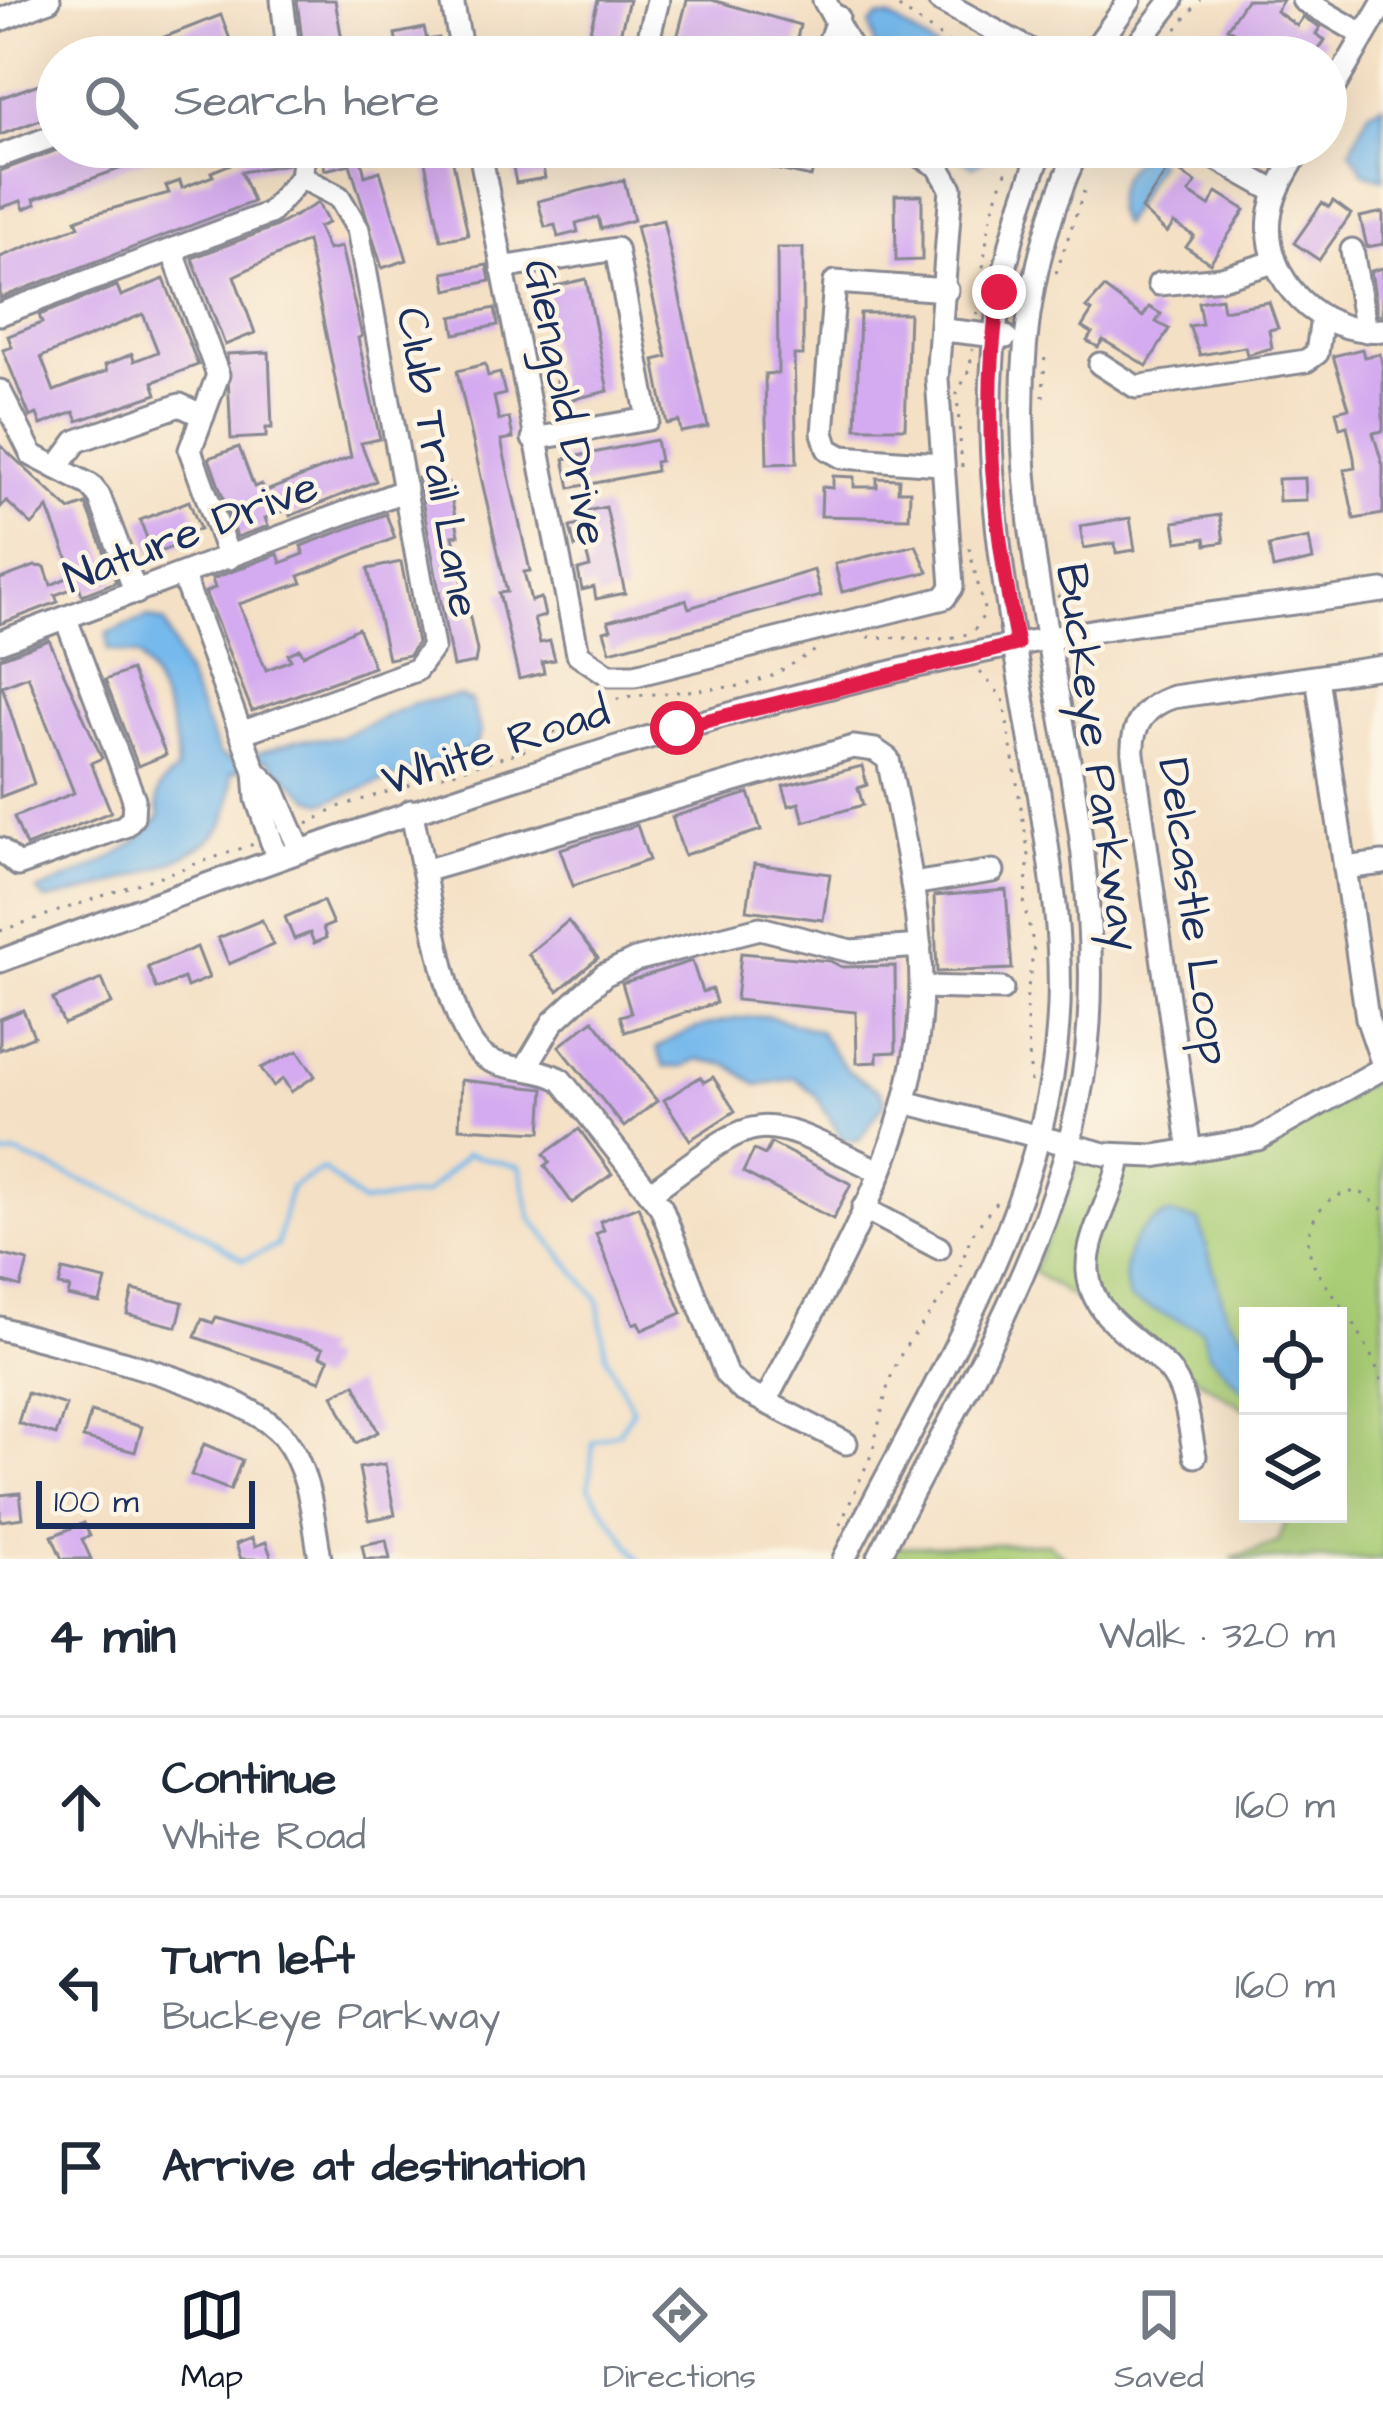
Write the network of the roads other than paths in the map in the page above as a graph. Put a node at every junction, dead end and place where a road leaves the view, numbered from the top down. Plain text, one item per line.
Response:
1 (49, 0) edge
2 (452, 0) edge
3 (658, 0) edge
4 (939, 0) edge
5 (1130, 0) edge
6 (1172, 0) edge
7 (1303, 0) edge
8 (279, 3) edge
9 (1383, 3) edge
10 (831, 8) edge
11 (0, 20) edge
12 (1364, 35) junction
13 (280, 36) edge
14 (459, 36) edge
15 (649, 36) edge
16 (845, 36) edge
17 (1004, 36) edge
18 (1104, 36) edge
19 (1144, 36) edge
20 (1347, 65) edge
21 (36, 143) edge
22 (0, 156) edge
23 (302, 168) edge
24 (483, 168) edge
25 (940, 168) edge
26 (1036, 168) edge
27 (1072, 168) edge
28 (1233, 168) edge
29 (1289, 168) edge
30 (301, 177) junction
31 (1276, 192) junction
32 (172, 250) junction
33 (1352, 250) dead end
34 (1274, 262) junction
35 (502, 268) junction
36 (1159, 284) dead end
37 (947, 290) junction
38 (0, 314) edge
39 (1322, 318) junction
40 (944, 330) junction
41 (1375, 331) edge
42 (993, 335) junction
43 (1035, 344) junction
44 (1100, 364) dead end
45 (0, 391) edge
46 (202, 416) junction
47 (533, 439) junction
48 (940, 464) junction
49 (57, 468) junction
50 (406, 490) junction
51 (230, 558) junction
52 (183, 576) junction
53 (1383, 591) edge
54 (136, 593) junction
55 (66, 619) junction
56 (1047, 640) junction
57 (0, 642) edge
58 (1017, 644) junction
59 (1383, 667) edge
60 (1317, 676) junction
61 (244, 741) junction
62 (411, 811) junction
63 (284, 843) junction
64 (0, 849) edge
65 (1383, 863) edge
66 (1345, 868) junction
67 (428, 870) junction
68 (993, 871) dead end
69 (912, 884) junction
70 (920, 946) junction
71 (0, 962) edge
72 (921, 987) junction
73 (1002, 989) dead end
74 (526, 1066) junction
75 (1383, 1066) edge
76 (905, 1102) junction
77 (1040, 1138) junction
78 (1070, 1145) junction
79 (1190, 1151) junction
80 (1120, 1156) junction
81 (879, 1171) junction
82 (650, 1193) junction
83 (863, 1208) junction
84 (939, 1249) dead end
85 (0, 1328) edge
86 (765, 1402) junction
87 (846, 1443) dead end
88 (1195, 1456) dead end
89 (320, 1559) edge
90 (844, 1559) edge
91 (878, 1559) edge

1 - 11 street
2 - 14 street
3 - 15 street
4 - 17 street
5 - 18 street
6 - 19 street
7 - 12 street
8 - 13 street
9 - 12 street
10 - 16 street
12 - 20 street
21 - 22 street
23 - 30 street
24 - 35 street, Glengold Drive
25 - 37 street
26 - 42 street, Buckeye Parkway
27 - 43 street, Buckeye Parkway
28 - 31 street
29 - 31 street
30 - 32 street
30 - 50 street, Club Trail Lane
31 - 34 street
32 - 38 street
32 - 46 street
33 - 41 street
34 - 36 street
34 - 39 street
35 - 47 street, Glengold Drive
35 - 47 street
37 - 40 street
37 - 48 street
39 - 41 street
39 - 44 street
40 - 42 street
40 - 48 street
42 - 43 street
42 - 58 street, Buckeye Parkway
43 - 56 street, Buckeye Parkway
45 - 49 street
46 - 49 street
46 - 51 street
47 - 48 street, Glengold Drive
49 - 54 street
50 - 51 street, Nature Drive
50 - 61 street, Club Trail Lane
51 - 52 street, Nature Drive
52 - 54 street, Nature Drive
52 - 61 street
53 - 56 street, White Road
54 - 55 street, Nature Drive
55 - 57 street, Nature Drive
55 - 64 street
56 - 58 street, White Road
56 - 78 street, Buckeye Parkway
58 - 62 street, White Road
58 - 77 street, Buckeye Parkway
59 - 60 street, Delcastle Loop
60 - 66 street
60 - 79 street, Delcastle Loop
61 - 63 street
62 - 63 street, White Road
62 - 67 street
63 - 71 street, White Road
65 - 66 street
66 - 75 street
67 - 69 street
67 - 74 street
68 - 69 street
69 - 70 street
70 - 72 street
70 - 74 street
72 - 73 street
72 - 76 street
74 - 82 street
75 - 79 street
76 - 77 street
76 - 81 street
77 - 78 street
77 - 90 street, Buckeye Parkway
78 - 80 street
78 - 91 street, Buckeye Parkway
79 - 80 street
80 - 88 street
81 - 82 street
81 - 83 street
82 - 86 street
83 - 84 street
83 - 86 street
85 - 89 street
86 - 87 street

